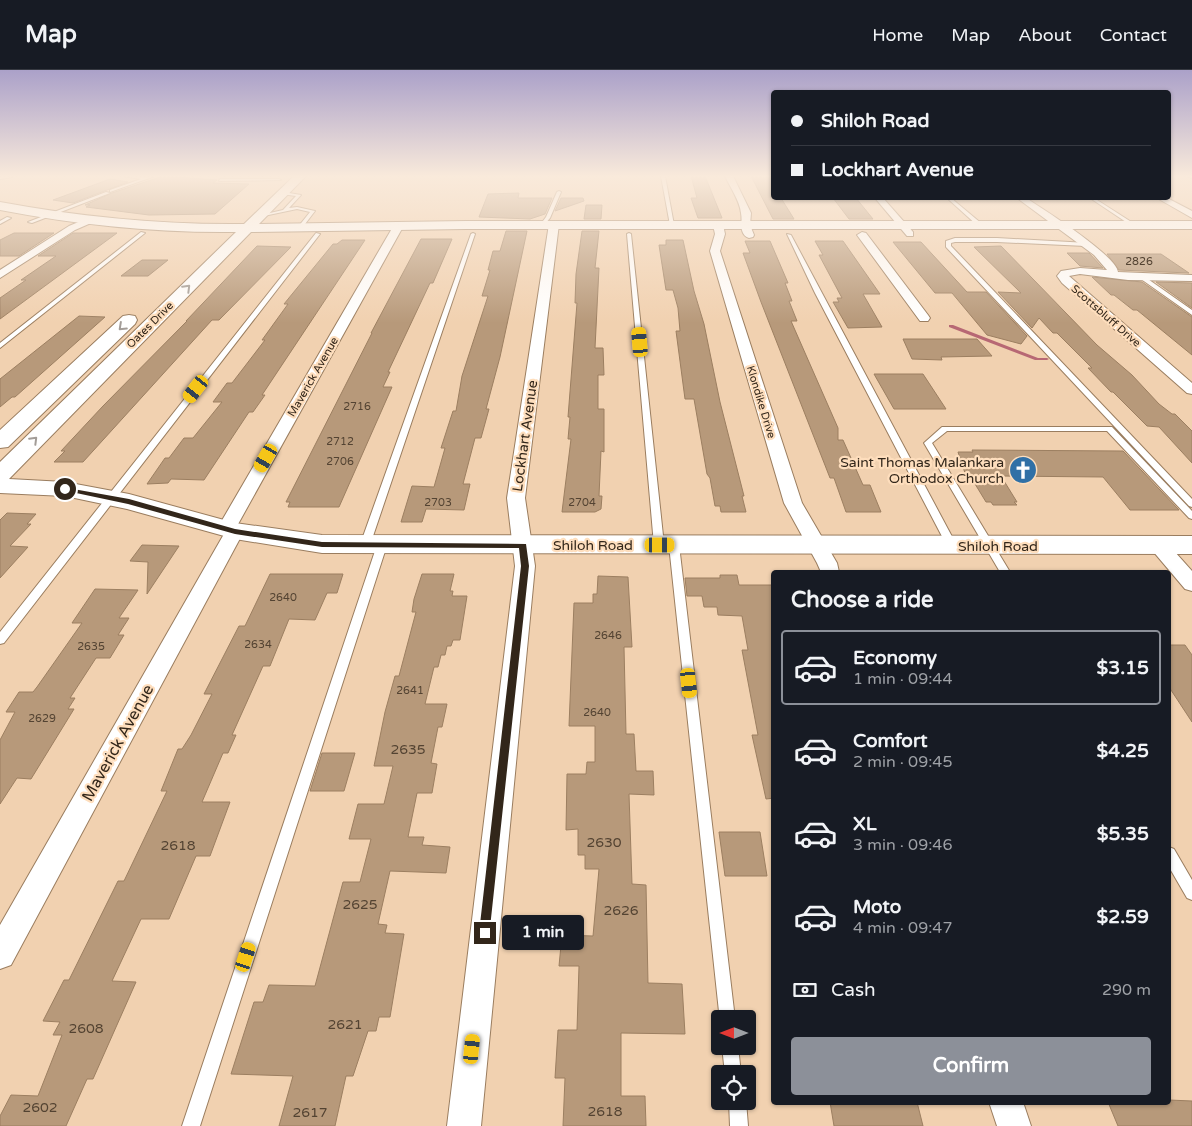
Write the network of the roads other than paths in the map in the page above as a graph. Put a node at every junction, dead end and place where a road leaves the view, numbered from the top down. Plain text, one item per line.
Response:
1 (53, 225) edge
2 (78, 225) edge
3 (159, 225) edge
4 (181, 225) edge
5 (207, 225) edge
6 (237, 225) edge
7 (238, 225) edge
8 (267, 225) edge
9 (283, 225) edge
10 (661, 225) edge
11 (675, 225) edge
12 (747, 225) edge
13 (903, 225) edge
14 (976, 225) edge
15 (1058, 225) edge
16 (300, 227) joint
17 (72, 228) junction
18 (550, 228) junction
19 (719, 229) junction
20 (397, 230) junction
21 (747, 230) junction
22 (907, 230) junction
23 (143, 233) junction
24 (318, 234) junction
25 (473, 234) junction
26 (629, 234) junction
27 (862, 234) junction
28 (789, 235) junction
29 (1070, 235) junction
30 (1192, 235) edge
31 (1086, 244) junction
32 (179, 273) dead end
33 (1112, 274) junction
34 (0, 275) edge
35 (1143, 278) junction
36 (1192, 278) edge
37 (143, 307) dead end
38 (1192, 313) edge
39 (924, 318) dead end
40 (0, 346) edge
41 (1192, 390) edge
42 (0, 442) edge
43 (0, 475) edge
44 (0, 486) edge
45 (110, 498) junction
46 (1192, 504) edge
47 (1192, 516) edge
48 (230, 530) junction
49 (373, 545) junction
50 (523, 545) junction
51 (667, 545) junction
52 (1192, 545) edge
53 (817, 546) junction
54 (952, 546) junction
55 (989, 546) junction
56 (1159, 546) junction
57 (829, 570) edge
58 (1004, 570) edge
59 (1192, 584) edge
60 (0, 640) edge
61 (1171, 857) edge
62 (1192, 894) edge
63 (0, 954) edge
64 (726, 1010) edge
65 (1007, 1105) edge
66 (738, 1110) edge
67 (191, 1126) edge
68 (464, 1126) edge
69 (739, 1126) edge
70 (1014, 1126) edge

1 - 17 main road
2 - 17 street
3 - 4 main road
5 - 23 main road
6 - 32 main road, Oates Drive
43 -> 7 main road, Oates Drive
8 - 24 main road
9 - 16 main road
10 - 18 main road
11 - 19 main road
12 - 21 street
13 - 22 street
14 - 22 main road
15 - 29 street
16 - 20 main road
17 - 23 main road
17 - 34 street
18 - 20 main road
18 - 25 main road
18 - 26 main road
18 - 50 street, Lockhart Avenue
19 - 21 main road
19 - 26 main road
19 - 53 street, Klondike Drive
20 - 24 main road
20 - 25 main road
20 - 48 street, Maverick Avenue
21 - 22 main road
21 - 28 main road
22 - 27 main road
22 - 29 main road
23 - 40 lane
24 - 45 lane
25 - 49 lane
26 - 51 lane
27 - 28 main road
27 - 39 street
28 - 54 lane
29 - 30 main road
29 - 31 street
31 - 33 street
31 - 46 lane
33 - 35 street
33 - 41 street, Scottsbluff Drive
35 - 36 street
35 - 38 lane
37 -> 42 main road, Oates Drive
44 - 45 main road, Shiloh Road
45 - 48 main road, Shiloh Road
45 - 60 lane
47 - 55 lane
48 - 49 main road, Shiloh Road
48 - 63 street, Maverick Avenue
49 - 50 main road, Shiloh Road
49 - 67 lane
50 - 51 main road, Shiloh Road
50 - 68 street, Lockhart Avenue
51 - 53 main road, Shiloh Road
51 - 64 lane
52 - 56 main road, Shiloh Road
53 - 54 main road, Shiloh Road
53 - 57 street, Klondike Drive
54 - 55 main road, Shiloh Road
55 - 56 main road, Shiloh Road
55 - 58 lane
56 - 59 street
61 - 62 lane
65 - 70 street
66 - 69 lane

